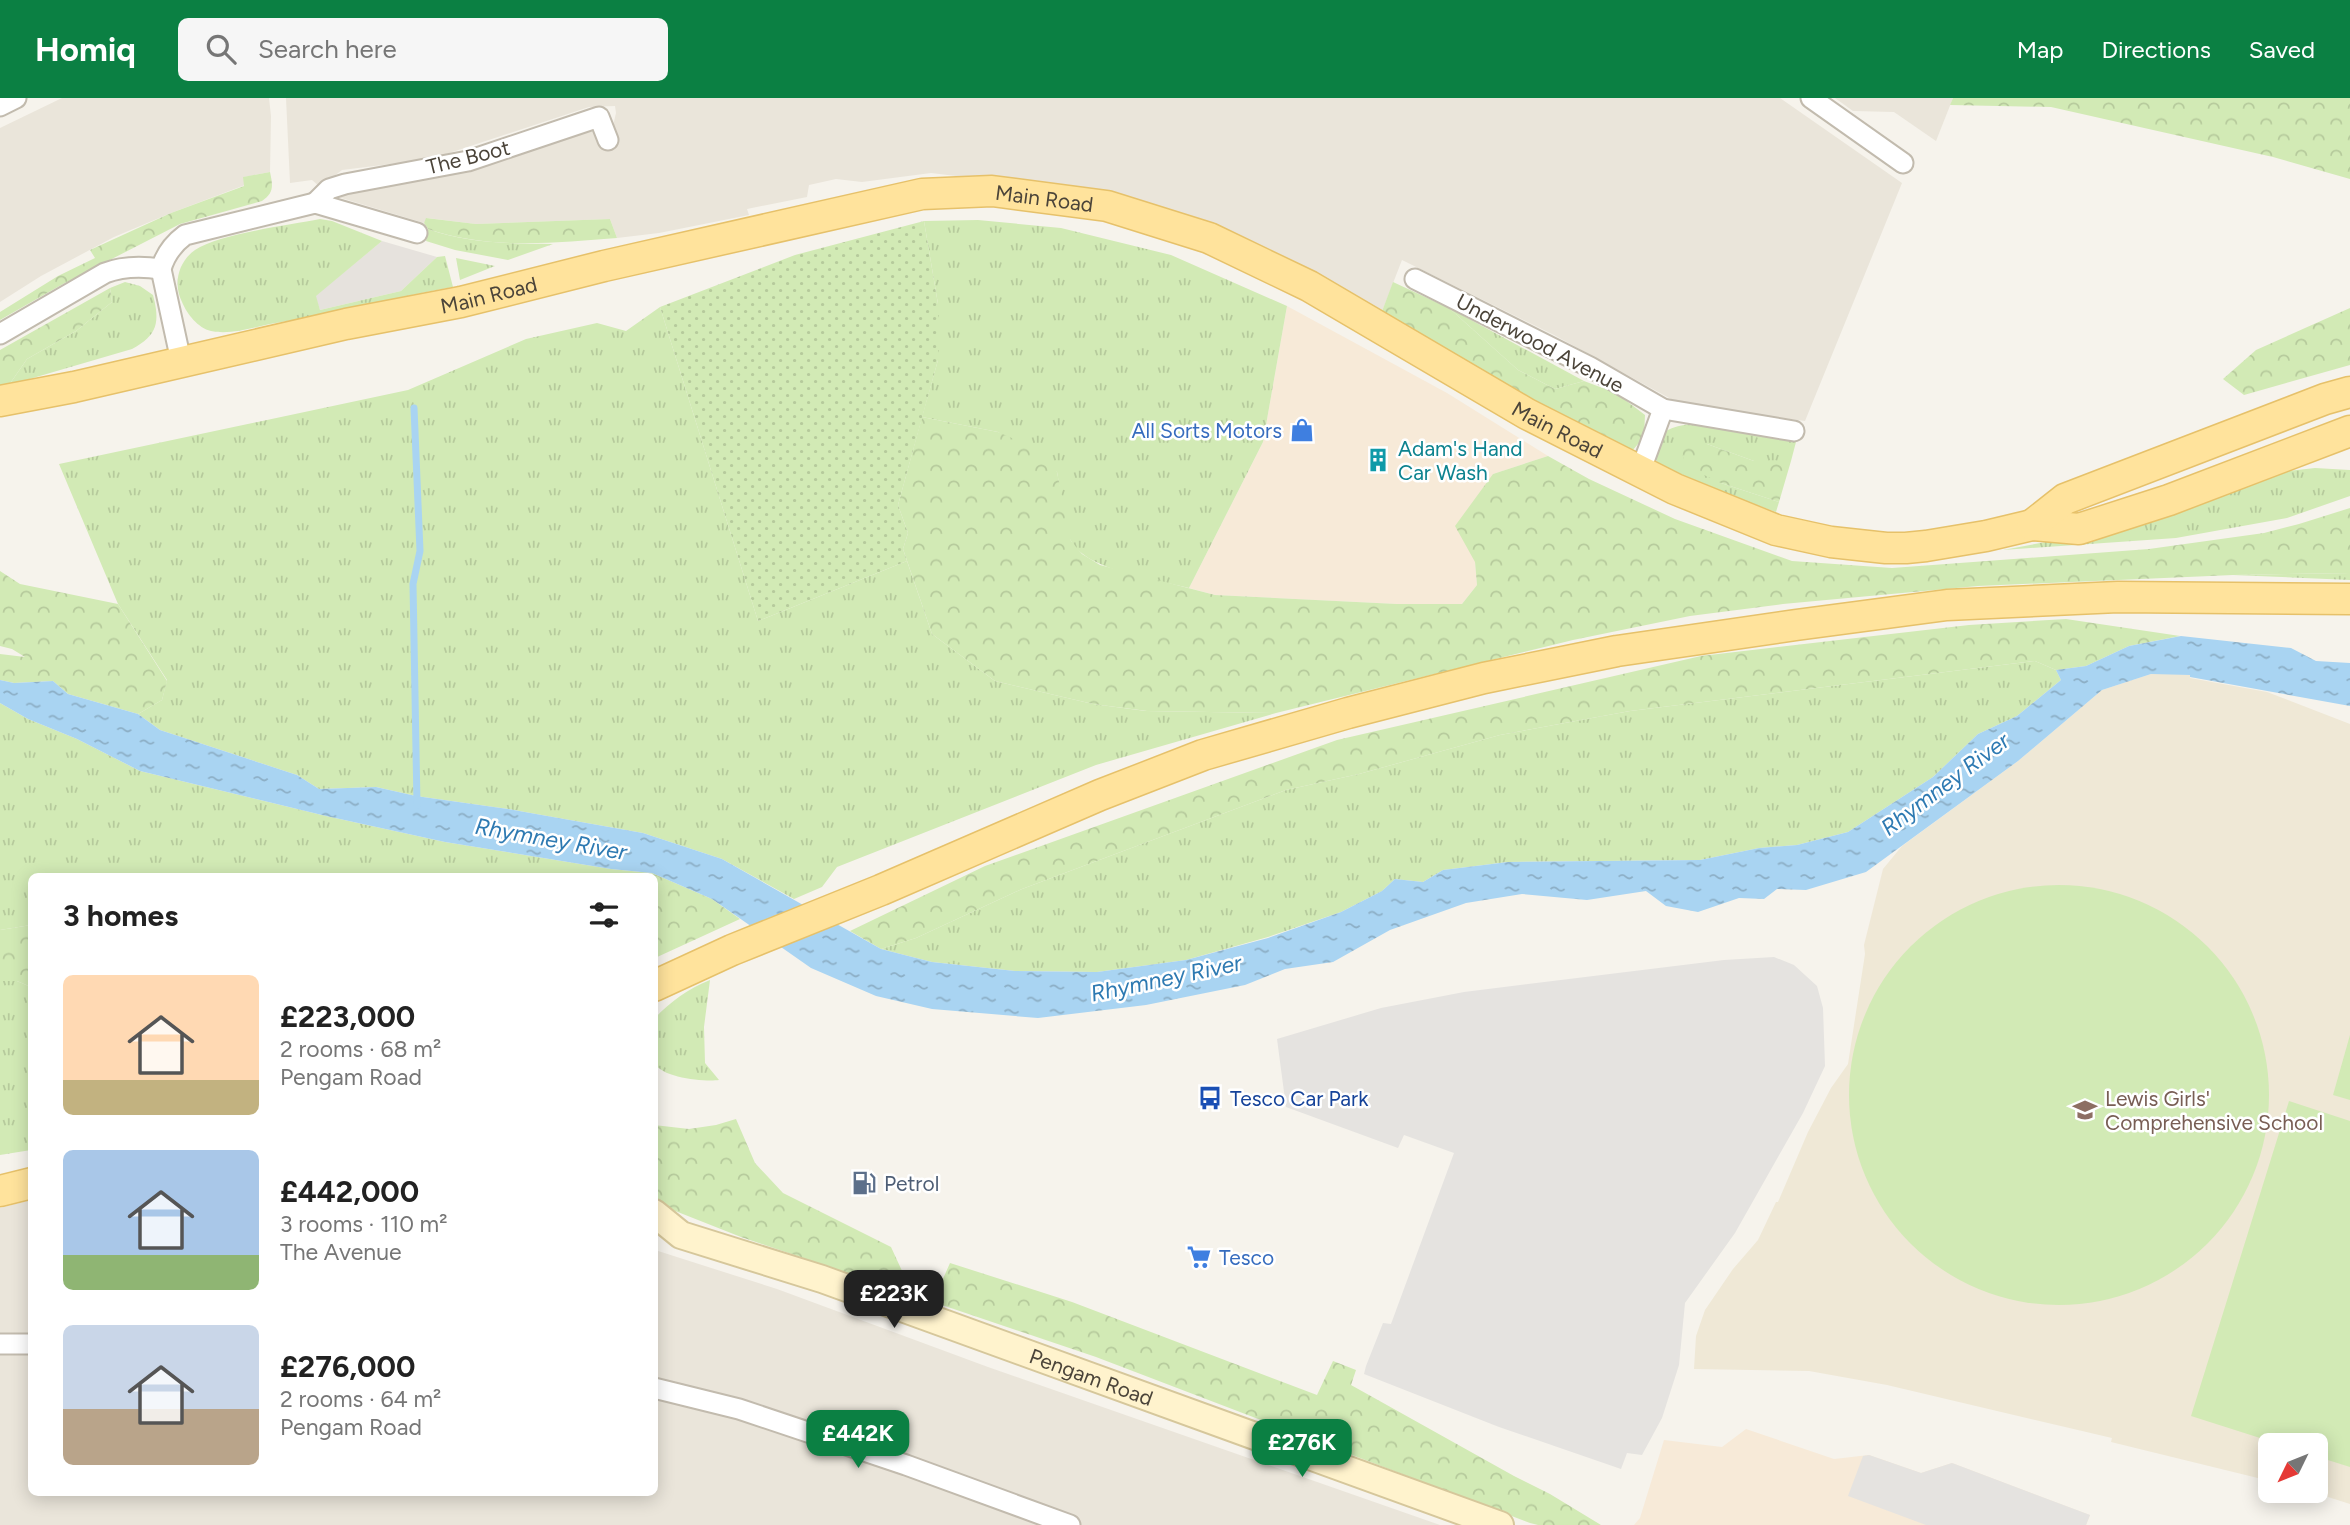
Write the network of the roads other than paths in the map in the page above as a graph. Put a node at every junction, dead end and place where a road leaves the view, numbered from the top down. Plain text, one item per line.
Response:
1 (16, 98) edge
2 (1811, 98) edge
3 (0, 106) edge
4 (608, 140) dead end
5 (1903, 163) dead end
6 (315, 203) junction
7 (417, 233) dead end
8 (161, 269) junction
9 (1415, 279) dead end
10 (0, 334) edge
11 (181, 361) junction
12 (2350, 392) edge
13 (0, 401) edge
14 (1663, 409) junction
15 (1794, 431) dead end
16 (2350, 431) edge
17 (2301, 448) junction
18 (2350, 455) edge
19 (1640, 471) junction
20 (2032, 525) junction
21 (2350, 599) edge
22 (658, 984) edge
23 (28, 1180) edge
24 (28, 1181) edge
25 (0, 1182) edge
26 (0, 1191) edge
27 (658, 1216) edge
28 (681, 1235) junction
29 (658, 1237) edge
30 (0, 1344) edge
31 (28, 1344) edge
32 (658, 1389) edge
33 (1070, 1525) edge
34 (1500, 1525) edge

1 - 3 street
2 - 5 street
4 - 6 street, The Boot
6 - 7 street
6 - 8 street
8 - 10 street
8 - 11 street
9 - 14 street, Underwood Avenue
11 - 13 main road, Main Road
11 - 19 main road, Main Road
12 - 20 main road
14 - 15 street, Underwood Avenue
14 - 19 street
16 - 17 main road
17 - 18 main road
17 - 20 main road
19 - 20 main road, Main Road
21 - 22 main road
23 - 25 main road
24 - 26 main road
27 - 28 street, Pengam Road
28 - 29 street, Pengam Road
28 - 34 street, Pengam Road
30 - 31 street
32 - 33 street

